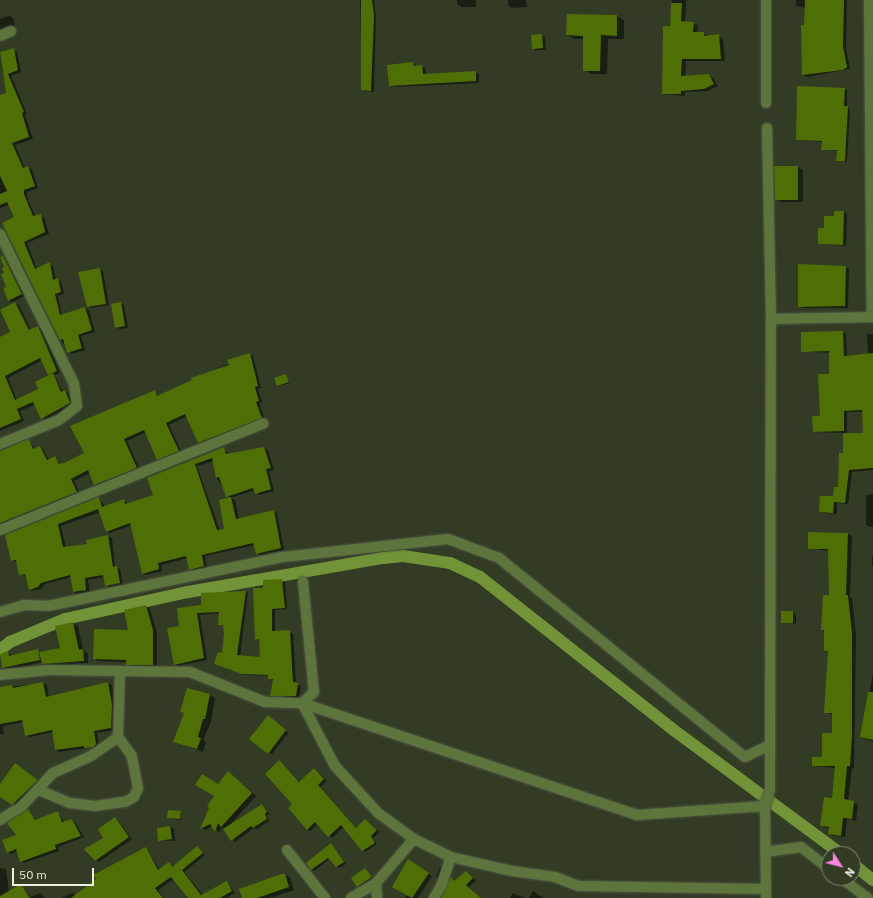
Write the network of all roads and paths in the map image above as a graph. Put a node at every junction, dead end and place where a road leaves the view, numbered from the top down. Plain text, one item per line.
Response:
1 (766, 0) edge
2 (869, 0) edge
3 (11, 31) dead end
4 (0, 36) edge
5 (766, 103) dead end
6 (767, 128) dead end
7 (0, 234) edge
8 (3, 249) edge
9 (873, 317) edge
10 (771, 318) junction
11 (263, 424) dead end
12 (0, 444) edge
13 (0, 530) edge
14 (303, 582) dead end
15 (0, 612) edge
16 (120, 671) junction
17 (0, 675) edge
18 (302, 703) junction
19 (118, 737) junction
20 (770, 745) junction
21 (39, 790) junction
22 (765, 806) junction
23 (0, 820) edge
24 (414, 839) junction
25 (286, 850) dead end
26 (765, 852) junction
27 (451, 857) junction
28 (821, 863) edge
29 (376, 883) junction
30 (852, 886) edge
31 (766, 894) edge
32 (326, 898) edge
33 (351, 898) edge
34 (377, 898) edge
35 (434, 898) edge
36 (868, 898) edge

1 - 5 street
2 - 9 street
3 - 4 street
6 - 10 street
7 - 8 street
8 - 12 street
9 - 10 street
10 - 20 street
11 - 13 street
14 - 18 street
15 - 20 street
16 - 17 street
16 - 18 street
16 - 19 street
18 - 22 street
18 - 24 street
19 - 21 street
19 - 21 street
20 - 22 street
21 - 23 street
22 - 26 street
24 - 27 street
24 - 29 street
25 - 32 street
26 - 28 street
26 - 31 street
27 - 31 street
27 - 35 street
29 - 33 street
29 - 34 street
30 - 36 street

